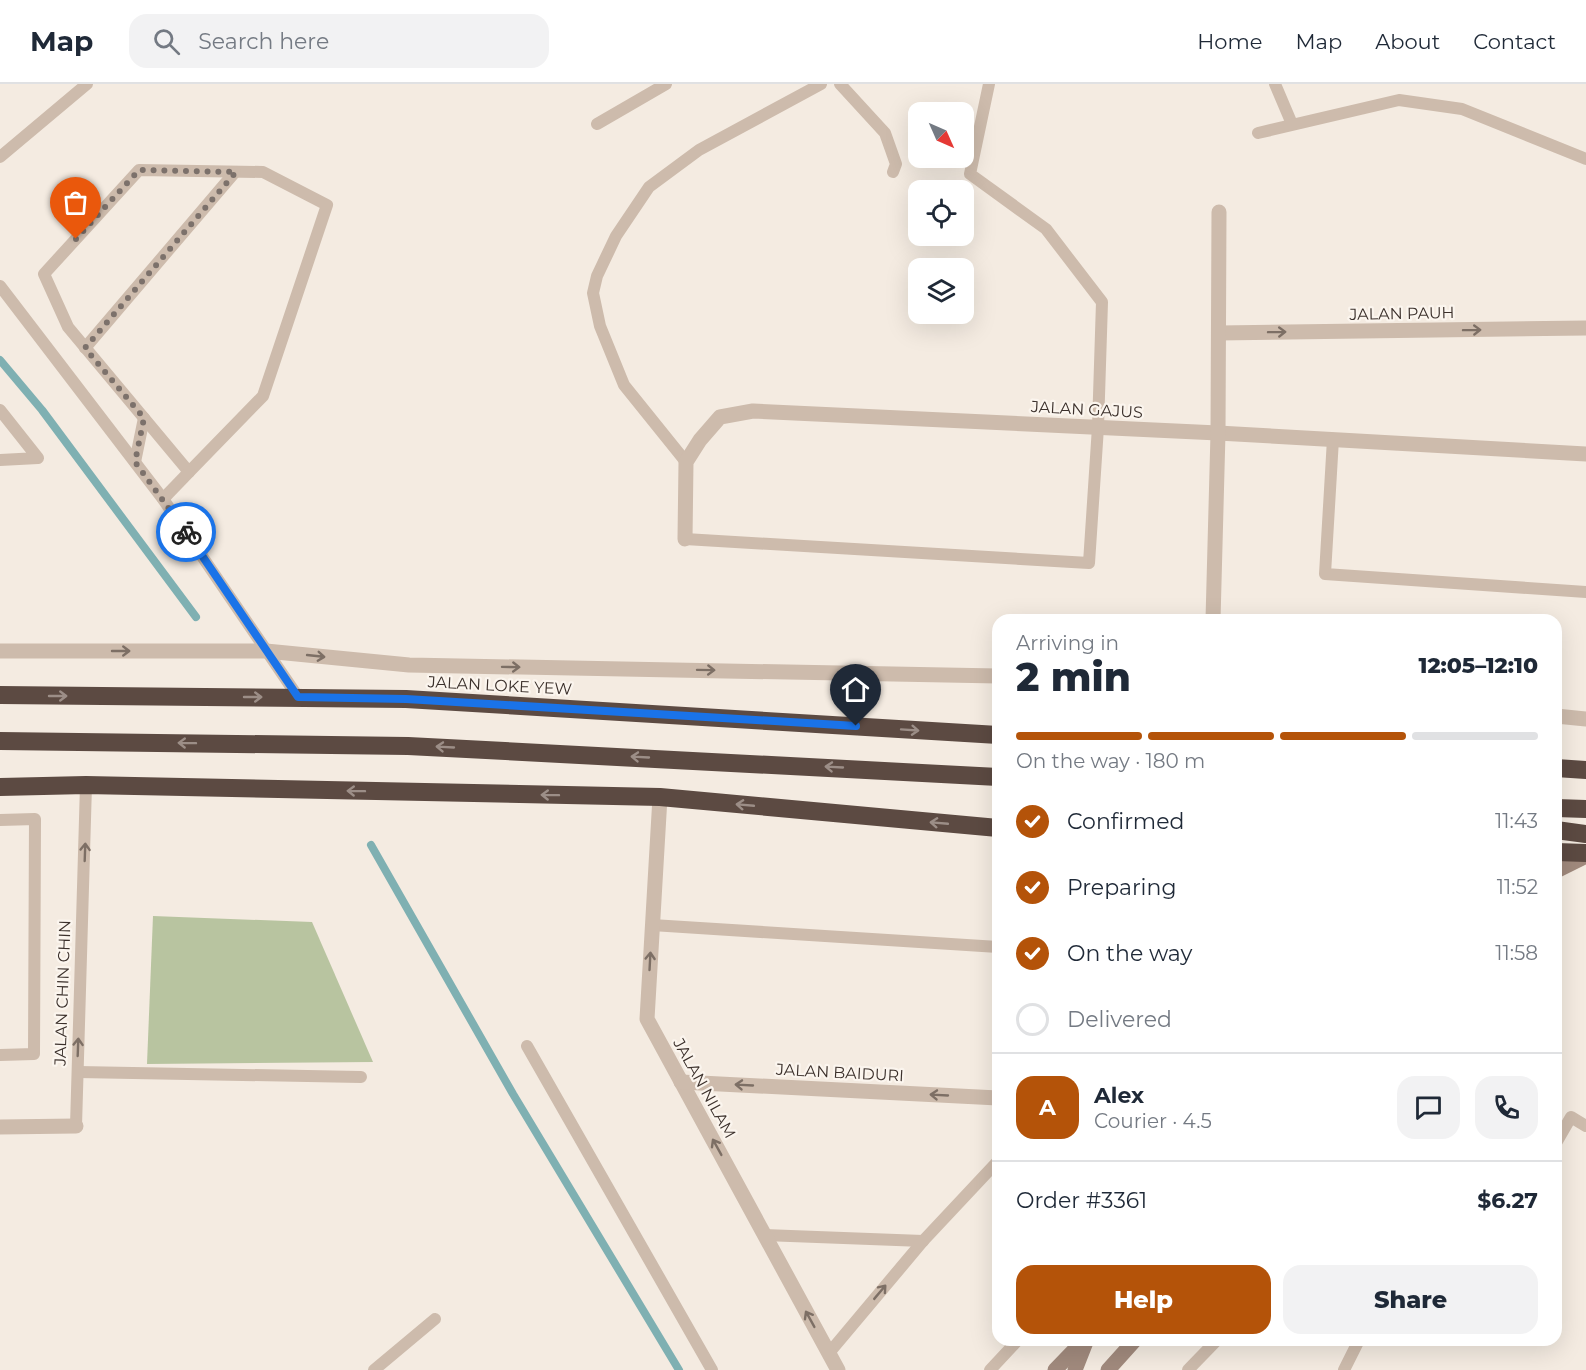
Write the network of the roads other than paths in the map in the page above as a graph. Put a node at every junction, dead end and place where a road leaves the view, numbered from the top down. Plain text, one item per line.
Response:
1 (87, 84) edge
2 (666, 84) edge
3 (820, 84) edge
4 (840, 84) edge
5 (989, 84) edge
6 (1275, 84) edge
7 (1292, 123) junction
8 (597, 124) dead end
9 (1258, 133) dead end
10 (0, 157) edge
11 (1586, 159) edge
12 (236, 172) junction
13 (893, 172) dead end
14 (1219, 212) dead end
15 (0, 286) edge
16 (1586, 328) edge
17 (1219, 333) junction
18 (85, 348) junction
19 (0, 410) edge
20 (144, 418) junction
21 (1098, 427) junction
22 (1218, 433) junction
23 (1333, 439) junction
24 (1586, 454) edge
25 (0, 459) edge
26 (135, 462) junction
27 (686, 462) junction
28 (189, 472) junction
29 (163, 499) junction
30 (685, 539) joint
31 (1586, 592) edge
32 (1213, 614) edge
33 (0, 651) edge
34 (266, 651) junction
35 (992, 676) edge
36 (0, 695) edge
37 (298, 697) junction
38 (1562, 717) edge
39 (1586, 719) edge
40 (992, 735) edge
41 (0, 741) edge
42 (1562, 768) edge
43 (1586, 770) edge
44 (992, 777) edge
45 (86, 785) junction
46 (0, 787) edge
47 (660, 797) junction
48 (1562, 808) edge
49 (1586, 809) edge
50 (0, 820) edge
51 (992, 827) edge
52 (1562, 831) edge
53 (1586, 834) edge
54 (1562, 853) edge
55 (1586, 855) edge
56 (1562, 868) edge
57 (652, 925) junction
58 (992, 947) edge
59 (527, 1046) dead end
60 (0, 1055) edge
61 (78, 1072) junction
62 (362, 1077) dead end
63 (681, 1082) junction
64 (992, 1098) edge
65 (76, 1126) joint
66 (1586, 1126) edge
67 (0, 1127) edge
68 (1562, 1133) edge
69 (992, 1167) edge
70 (764, 1235) junction
71 (923, 1241) junction
72 (435, 1319) dead end
73 (1012, 1346) edge
74 (1080, 1346) edge
75 (1084, 1346) edge
76 (1130, 1346) edge
77 (1210, 1346) edge
78 (1356, 1346) edge
79 (829, 1353) junction
80 (374, 1370) edge
81 (712, 1370) edge
82 (838, 1370) edge
83 (990, 1370) edge
84 (1055, 1370) edge
85 (1075, 1370) edge
86 (1108, 1370) edge
87 (1188, 1370) edge
88 (1344, 1370) edge

1 - 10 lane
2 - 8 lane
3 - 27 lane
4 - 13 lane
5 - 21 lane
6 - 7 lane
7 - 9 lane
7 - 11 lane
12 - 18 lane
12 - 18 lane
12 - 28 lane
14 - 17 street
15 - 26 lane
17 -> 16 street, JALAN PAUH
17 - 22 street
18 - 20 lane
19 - 25 lane
20 - 26 lane
20 - 28 lane
21 - 22 street, JALAN GAJUS
21 - 27 street, JALAN GAJUS
21 - 30 lane
22 - 23 street, JALAN GAJUS
22 - 32 street
23 - 24 street, JALAN GAJUS
23 - 31 lane
26 - 29 lane
27 - 30 street
28 - 29 lane
29 - 34 lane
33 -> 34 street
34 -> 35 street
34 - 37 lane
36 -> 37 highway, JALAN LOKE YEW
37 -> 40 highway, JALAN LOKE YEW
38 - 39 street
44 -> 41 highway
42 - 43 highway
45 - 46 highway
47 -> 45 highway
61 -> 45 lane, JALAN CHIN CHIN
51 -> 47 highway
47 - 57 street, JALAN NILAM
48 - 49 highway
50 - 60 lane
52 - 53 highway
54 - 55 highway
55 - 56 street
57 - 58 lane
63 -> 57 street, JALAN NILAM
59 - 81 lane
61 - 62 lane
61 - 65 lane, JALAN CHIN CHIN
64 -> 63 street, JALAN BAIDURI
70 -> 63 street, JALAN NILAM
65 - 67 street, JALAN CHIN CHIN
66 - 68 lane
69 - 71 lane
70 - 71 lane
79 -> 70 street, JALAN NILAM
79 -> 71 lane
72 - 80 lane
73 - 83 lane
74 - 84 street
75 - 85 street
76 - 86 street
77 - 87 lane
78 - 88 lane
79 - 82 street, JALAN NILAM

